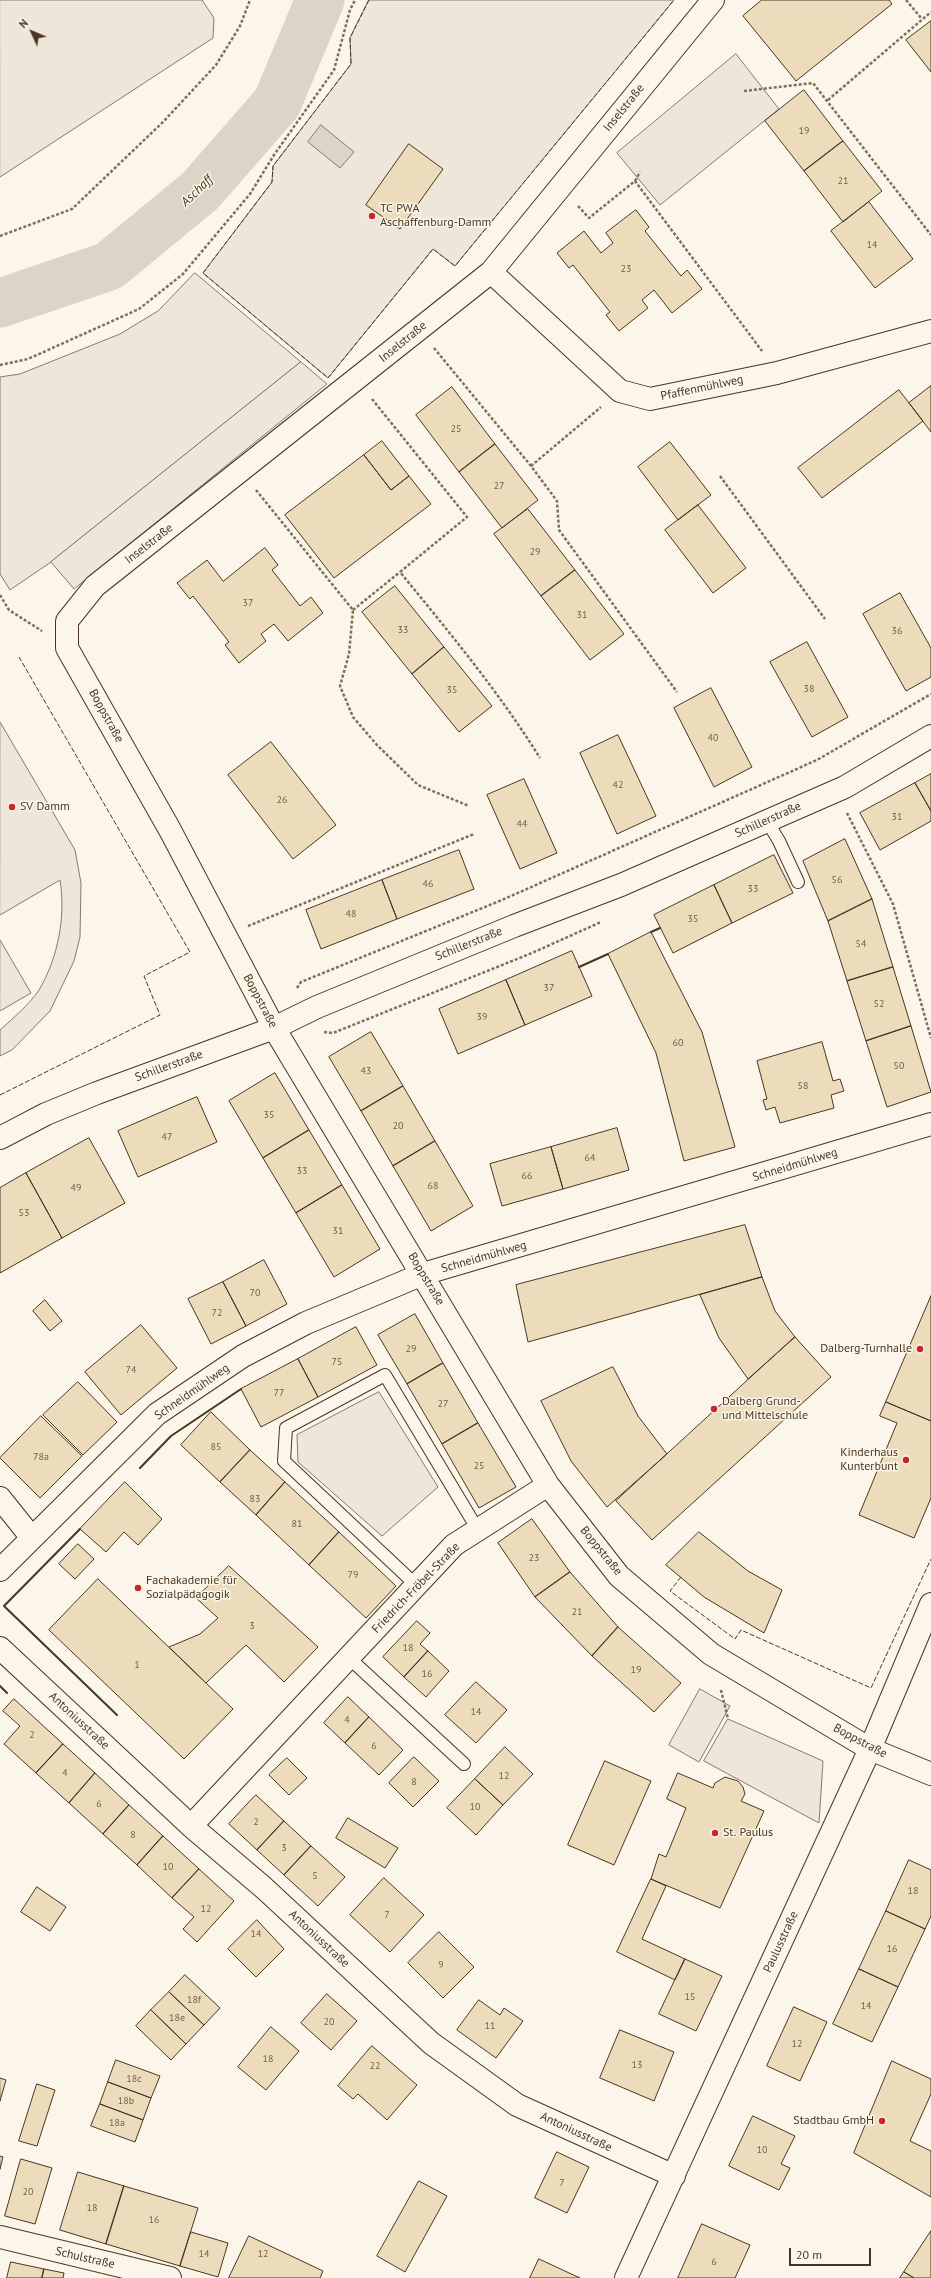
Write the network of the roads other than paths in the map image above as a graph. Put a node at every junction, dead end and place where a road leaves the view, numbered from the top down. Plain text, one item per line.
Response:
1 (713, 0) edge
2 (491, 272) junction
3 (931, 331) edge
4 (67, 648) joint
5 (931, 736) edge
6 (766, 821) junction
7 (798, 882) dead end
8 (274, 1028) junction
9 (931, 1124) edge
10 (0, 1138) edge
11 (423, 1274) junction
12 (548, 1485) junction
13 (0, 1498) edge
14 (478, 1530) junction
15 (32, 1538) junction
16 (0, 1570) edge
17 (416, 1585) junction
18 (931, 1604) edge
19 (0, 1648) edge
20 (348, 1657) junction
21 (870, 1749) junction
22 (464, 1764) dead end
23 (931, 1774) edge
24 (191, 1826) junction
25 (674, 2176) junction
26 (0, 2237) edge
27 (170, 2278) edge
28 (626, 2278) edge

1 - 2 street, Inselstraße
2 - 3 street, Pfaffenmühlweg
2 - 4 street, Inselstraße
4 - 8 street, Boppstraße
5 - 6 street, Schillerstraße
6 - 7 lane
6 - 8 street, Schillerstraße
8 - 10 street, Schillerstraße
8 - 11 street, Boppstraße
9 - 11 street, Schneidmühlweg
11 - 12 street, Boppstraße
11 - 15 street, Schneidmühlweg
12 - 14 street, Friedrich-Fröbel-Straße
12 - 21 street, Boppstraße
13 - 15 street
14 - 17 street, Friedrich-Fröbel-Straße
14 - 17 lane
15 - 16 street, Schneidmühlweg
17 - 20 street, Friedrich-Fröbel-Straße
18 - 21 street, Paulusstraße
19 - 24 street, Antoniusstraße
20 - 22 lane
20 - 24 street, Friedrich-Fröbel-Straße
21 - 23 street, Boppstraße
21 - 25 street, Paulusstraße
24 - 25 street, Antoniusstraße
25 - 28 street, Paulusstraße
26 - 27 street, Schulstraße

